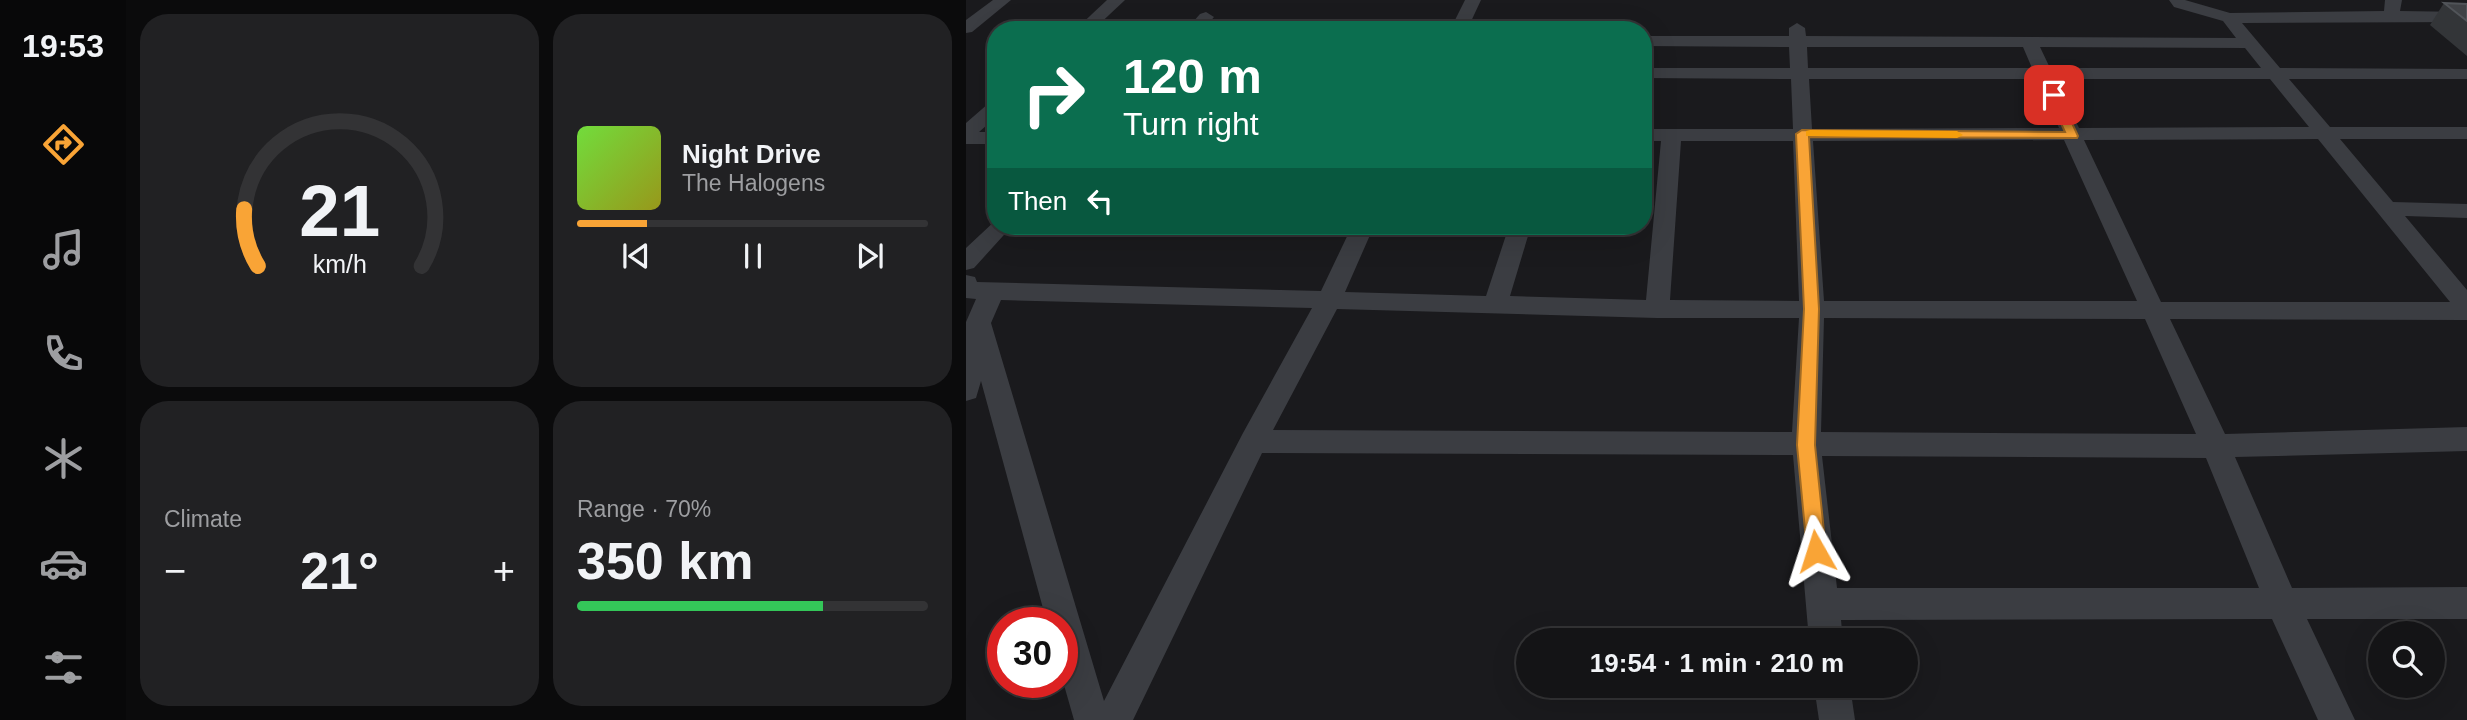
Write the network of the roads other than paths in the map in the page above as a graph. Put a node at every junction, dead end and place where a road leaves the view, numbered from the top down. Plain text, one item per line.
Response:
1 (1003, 0) edge
2 (1117, 0) edge
3 (1473, 0) edge
4 (2177, 0) edge
5 (2301, 0) edge
6 (2391, 8) edge
7 (2318, 17) junction
8 (2467, 17) edge
9 (2229, 18) junction
10 (1093, 21) edge
11 (1462, 21) edge
12 (966, 28) edge
13 (1797, 35) junction
14 (1652, 41) edge
15 (2249, 43) junction
16 (2030, 44) junction
17 (1652, 73) edge
18 (1799, 73) junction
19 (2045, 74) junction
20 (2275, 74) junction
21 (2467, 74) edge
22 (987, 115) edge
23 (966, 133) edge
24 (2324, 133) junction
25 (2467, 133) edge
26 (1802, 134) junction
27 (1652, 135) edge
28 (1672, 135) junction
29 (2072, 136) junction
30 (966, 138) edge
31 (987, 138) edge
32 (2387, 209) junction
33 (2467, 211) edge
34 (996, 235) edge
35 (1359, 235) edge
36 (1517, 235) edge
37 (972, 283) edge
38 (1328, 300) junction
39 (1495, 305) junction
40 (2467, 308) edge
41 (1657, 309) junction
42 (1812, 309) junction
43 (2153, 310) junction
44 (978, 323) junction
45 (966, 391) edge
46 (2467, 439) edge
47 (1252, 442) junction
48 (1806, 445) junction
49 (2216, 446) junction
50 (2283, 603) junction
51 (2467, 603) edge
52 (1821, 604) junction
53 (1824, 628) edge
54 (1834, 698) edge
55 (1092, 720) edge
56 (1114, 720) edge
57 (1837, 720) edge
58 (2337, 720) edge

1 - 12 street
2 - 10 street
3 - 11 street
4 - 9 street
5 - 7 street
6 - 7 street
6 - 8 street
7 - 9 street
9 - 15 street
13 - 14 street
13 - 16 street
13 - 18 street
15 - 16 street
15 - 20 street
16 - 19 street
17 - 18 street
18 - 19 street
18 - 26 street
19 - 20 street
19 - 29 street
20 - 21 street
20 - 24 street
22 - 23 street
24 - 25 street
24 - 29 street
24 - 32 street
26 - 28 street
26 - 29 street
26 - 42 street
27 - 28 street
28 - 41 street
29 - 43 street
30 - 31 street
32 - 33 street
32 - 40 street
34 - 37 street
35 - 38 street
36 - 39 street
37 - 38 street
37 - 44 street
38 - 39 street
38 - 47 street
39 - 41 street
40 - 43 street
41 - 42 street
42 - 43 street
42 - 48 street
43 - 49 street
44 - 45 street
44 - 55 street
46 - 49 street
47 - 48 street
47 - 56 street
48 - 49 street
48 - 52 street
49 - 50 street
50 - 51 street
50 - 52 street
50 - 58 street
52 - 53 street
54 - 57 street

